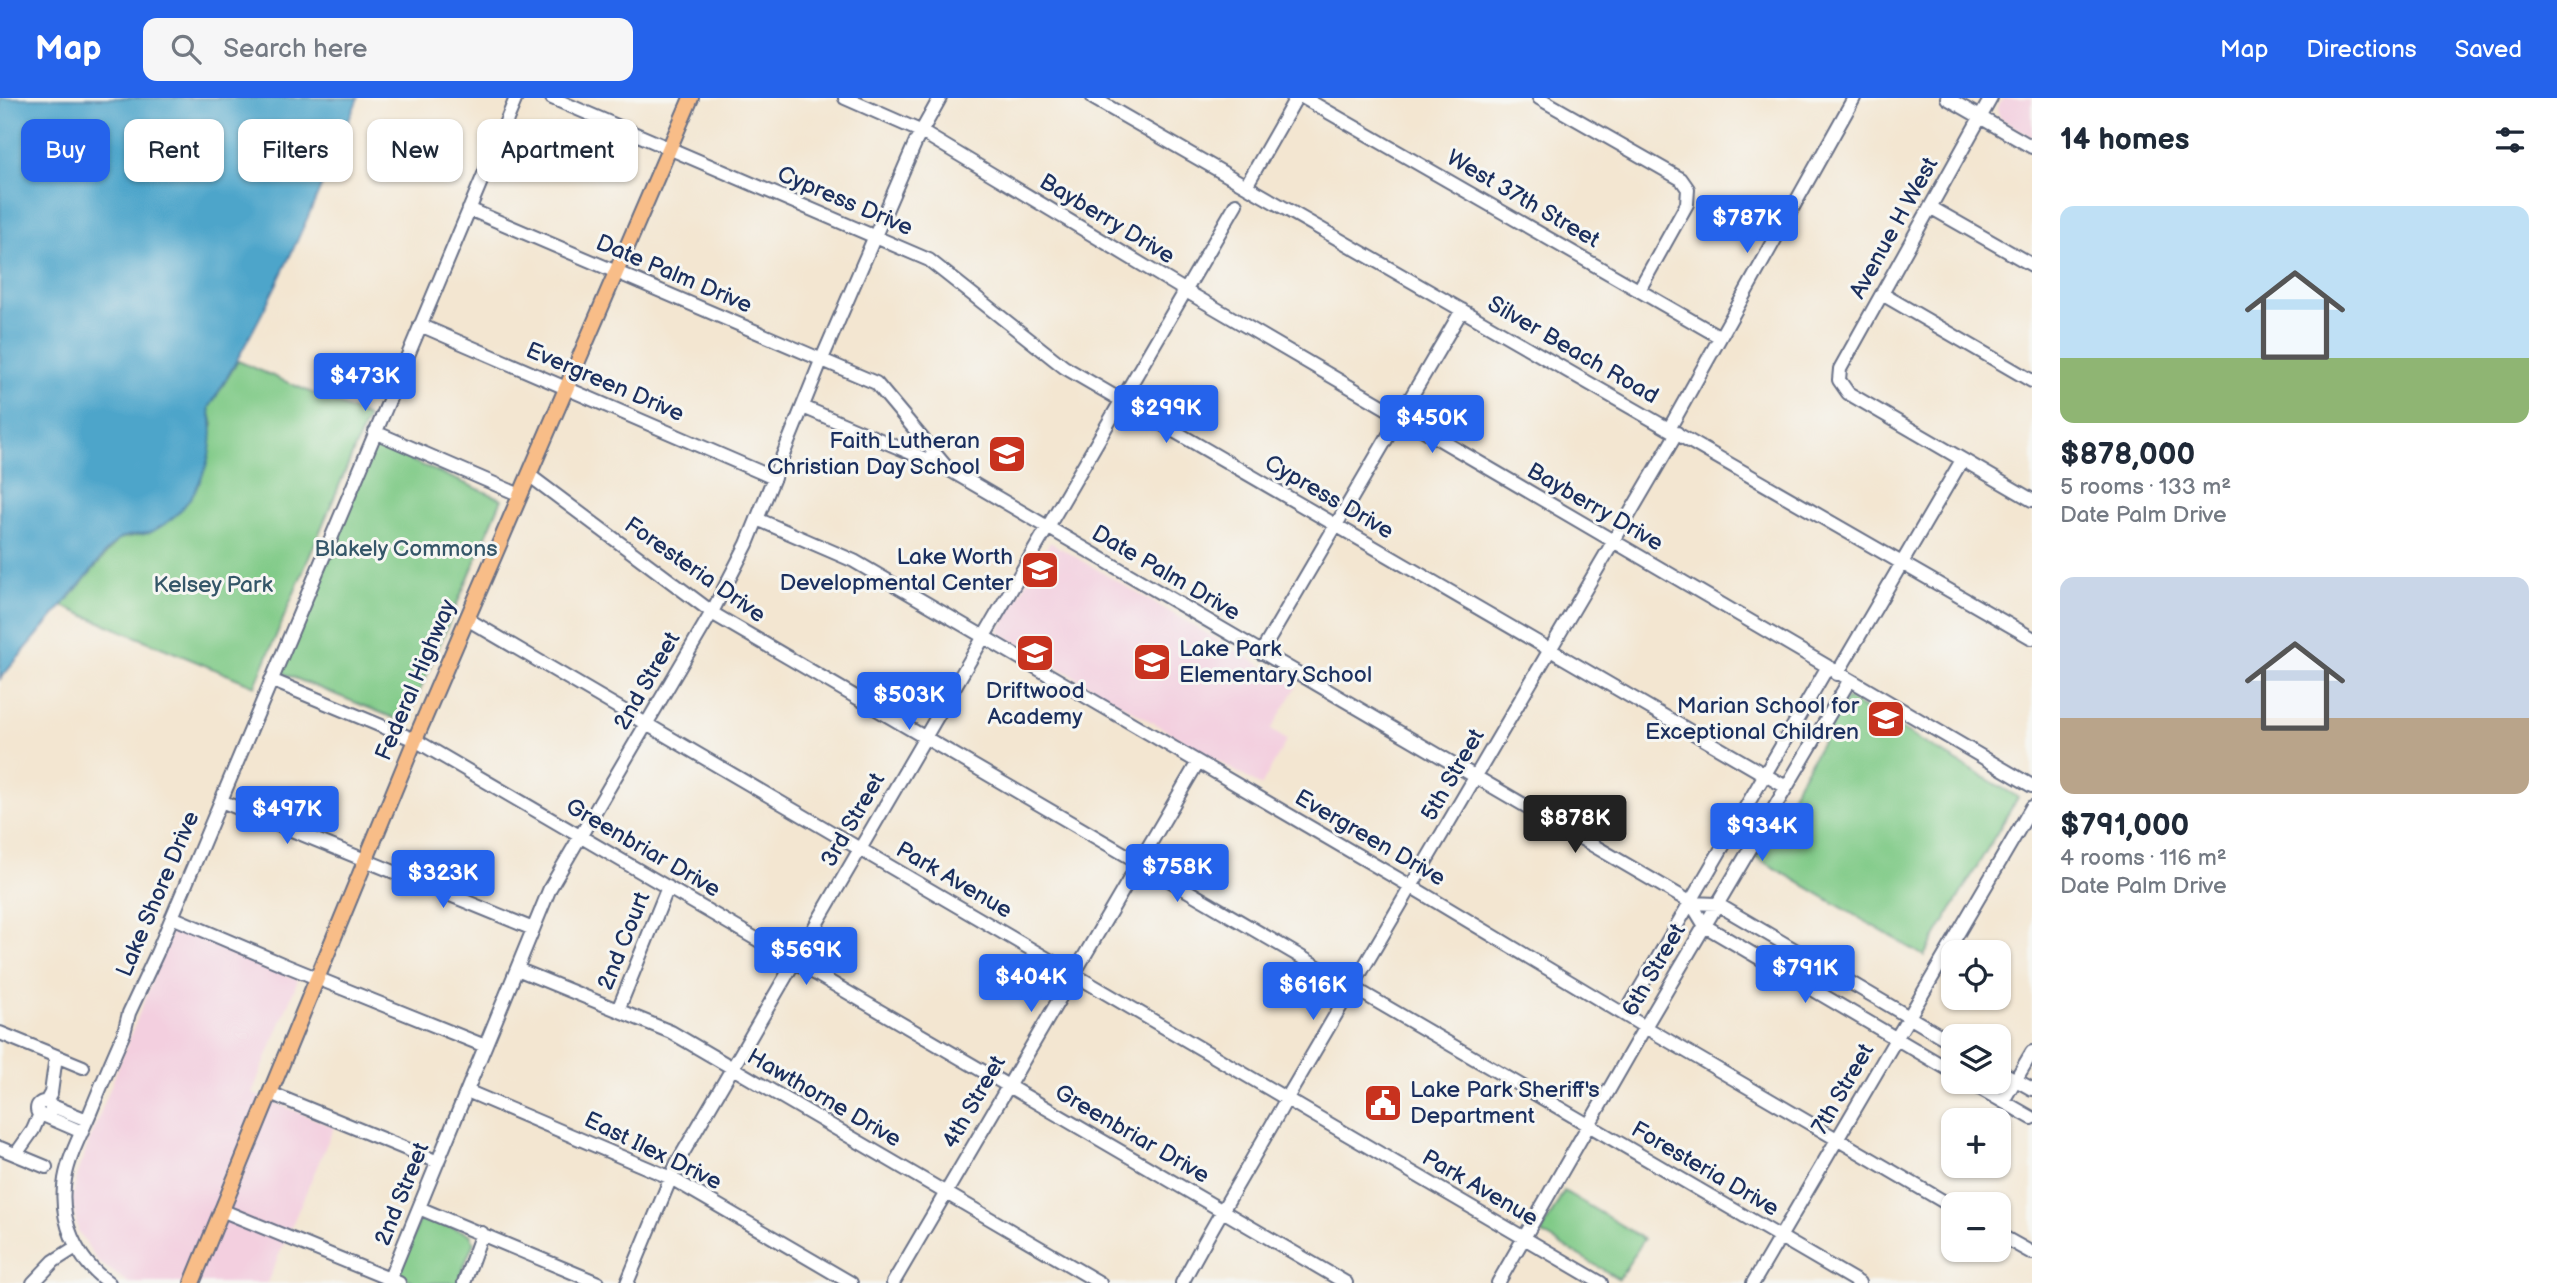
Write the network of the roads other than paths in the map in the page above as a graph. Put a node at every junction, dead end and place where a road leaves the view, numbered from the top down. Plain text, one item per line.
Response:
1 (516, 98) edge
2 (552, 98) edge
3 (691, 98) edge
4 (845, 98) edge
5 (940, 98) edge
6 (1093, 98) edge
7 (1296, 98) edge
8 (1304, 98) edge
9 (1539, 98) edge
10 (1854, 98) edge
11 (1947, 98) edge
12 (1991, 98) edge
13 (1980, 117) junction
14 (920, 131) junction
15 (2032, 147) edge
16 (670, 149) junction
17 (1246, 186) junction
18 (1236, 204) dead end
19 (1930, 206) junction
20 (469, 209) junction
21 (875, 237) junction
22 (2032, 265) edge
23 (616, 272) junction
24 (1639, 290) junction
25 (1186, 291) junction
26 (1882, 294) junction
27 (1462, 310) junction
28 (420, 325) junction
29 (1720, 337) junction
30 (821, 361) junction
31 (2032, 381) edge
32 (566, 388) junction
33 (1122, 400) junction
34 (803, 407) junction
35 (1399, 416) junction
36 (1673, 431) junction
37 (375, 432) junction
38 (1962, 460) junction
39 (948, 469) junction
40 (529, 475) junction
41 (774, 478) junction
42 (520, 495) junction
43 (2032, 500) edge
44 (757, 519) junction
45 (1336, 525) junction
46 (1047, 528) junction
47 (1613, 542) junction
48 (1903, 565) junction
49 (712, 612) junction
50 (467, 619) junction
51 (984, 637) junction
52 (2032, 638) edge
53 (1550, 650) junction
54 (1261, 653) junction
55 (1832, 671) junction
56 (271, 680) junction
57 (1849, 681) junction
58 (646, 724) junction
59 (925, 737) junction
60 (415, 740) junction
61 (1198, 762) junction
62 (1764, 775) junction
63 (1475, 778) junction
64 (2032, 786) edge
65 (1786, 787) junction
66 (221, 801) junction
67 (2032, 807) edge
68 (581, 836) junction
69 (860, 849) junction
70 (366, 860) junction
71 (1139, 862) junction
72 (668, 887) junction
73 (1412, 887) junction
74 (1691, 903) junction
75 (1717, 904) junction
76 (172, 917) junction
77 (1705, 926) junction
78 (533, 929) junction
79 (794, 961) junction
80 (517, 969) junction
81 (1074, 974) junction
82 (318, 977) junction
83 (1353, 987) junction
84 (618, 1010) junction
85 (1625, 1014) junction
86 (1910, 1017) junction
87 (1645, 1027) junction
88 (0, 1033) edge
89 (1941, 1036) edge
90 (1896, 1039) junction
91 (485, 1046) junction
92 (2032, 1052) edge
93 (56, 1056) junction
94 (1941, 1065) edge
95 (83, 1068) dead end
96 (732, 1068) junction
97 (2011, 1077) edge
98 (2016, 1080) junction
99 (1009, 1086) junction
100 (2032, 1089) edge
101 (467, 1091) junction
102 (270, 1093) junction
103 (1990, 1094) edge
104 (1287, 1098) junction
105 (2003, 1101) junction
106 (45, 1109) junction
107 (2032, 1118) edge
108 (1589, 1125) junction
109 (85, 1126) junction
110 (1838, 1140) junction
111 (0, 1148) edge
112 (16, 1154) junction
113 (438, 1162) junction
114 (46, 1167) dead end
115 (670, 1178) junction
116 (946, 1193) junction
117 (1941, 1200) edge
118 (419, 1208) junction
119 (221, 1210) junction
120 (1222, 1211) junction
121 (482, 1233) junction
122 (1780, 1237) junction
123 (1524, 1238) junction
124 (2011, 1242) edge
125 (76, 1247) junction
126 (2032, 1254) edge
127 (1327, 1278) edge
128 (392, 1282) edge
129 (33, 1283) edge
130 (109, 1283) edge
131 (192, 1283) edge
132 (464, 1283) edge
133 (598, 1283) edge
134 (627, 1283) edge
135 (851, 1283) edge
136 (893, 1283) edge
137 (1100, 1283) edge
138 (1182, 1283) edge
139 (1346, 1283) edge
140 (1498, 1283) edge
141 (1601, 1283) edge
142 (1753, 1283) edge
143 (1859, 1283) edge

1 - 20 street, Lake Shore Drive
2 - 16 street, Cypress Drive
3 - 16 main road, Federal Highway
4 - 14 street, Bayberry Drive
5 - 14 street, 2nd Street
6 - 17 street, Silver Beach Road
7 - 17 street
8 - 24 street, West 37th Street
9 - 24 street
10 - 29 street, 5th Street
11 - 13 street
12 - 13 street, Avenue H West
13 - 15 street
13 - 19 street, Avenue H West
14 - 21 street, 2nd Street
14 - 25 street, Bayberry Drive
16 - 21 street, Cypress Drive
16 - 23 main road, Federal Highway
17 - 27 street, Silver Beach Road
18 - 25 street, 3rd Street
19 - 22 street
19 - 26 street, Avenue H West
20 - 23 street, Date Palm Drive
20 - 28 street, Lake Shore Drive
21 - 30 street, 2nd Street
21 - 33 street, Cypress Drive
23 - 30 street, Date Palm Drive
23 - 32 main road, Federal Highway
24 - 29 street, West 37th Street
25 - 33 street, 3rd Street
25 - 35 street, Bayberry Drive
26 - 31 street
26 - 38 street, Avenue H West
27 - 35 street
27 - 36 street, Silver Beach Road
28 - 32 street, Evergreen Drive
28 - 37 street, Lake Shore Drive
29 - 36 street, 5th Street
30 - 34 street, 2nd Street
30 - 39 street, Date Palm Drive
32 - 40 main road, Federal Highway
32 - 41 street, Evergreen Drive
33 - 45 street, Cypress Drive
33 - 46 street, 3rd Street
34 - 39 street, Date Palm Drive
34 - 41 street, 2nd Street
35 - 45 street
35 - 47 street, Bayberry Drive
36 - 47 street, 5th Street
36 - 48 street, Silver Beach Road
37 - 42 street
37 - 56 street, Lake Shore Drive
38 - 43 street
38 - 48 street, 6th Street
39 - 46 street, Date Palm Drive
40 - 42 main road, Federal Highway
40 - 49 street, Foresteria Drive
41 - 44 street, 2nd Street
42 - 50 main road, Federal Highway
44 - 49 street, 2nd Street
44 - 51 street, Evergreen Drive
45 - 53 street, Cypress Drive
45 - 54 street
46 - 51 street, 3rd Street
46 - 54 street, Date Palm Drive
47 - 53 street, 5th Street
47 - 55 street, Bayberry Drive
48 - 52 street, Silver Beach Road
48 - 55 street, 6th Street
49 - 58 street, 2nd Street
49 - 59 street, Foresteria Drive
50 - 58 street, Park Avenue
50 - 60 main road, Federal Highway
51 - 59 street, 3rd Street
51 - 61 street, Evergreen Drive
53 - 62 street, Cypress Drive
53 - 63 street, 5th Street
54 - 63 street, Date Palm Drive
55 - 57 street, Bayberry Drive
55 - 62 street, 6th Street
56 - 60 street, Greenbriar Drive
56 - 66 street, Lake Shore Drive
57 - 64 street, Bayberry Drive
57 - 65 street, 6th Street
58 - 68 street, 2nd Street
58 - 69 street, Park Avenue
59 - 69 street, 3rd Street
59 - 71 street, Foresteria Drive
60 - 68 street, Greenbriar Drive
60 - 70 main road, Federal Highway
61 - 71 street, 4th Street
61 - 73 street, Evergreen Drive
62 - 65 street, Cypress Drive
62 - 74 street, 6th Street
63 - 73 street, 5th Street
63 - 74 street, Date Palm Drive
65 - 75 street, 6th Street
66 - 70 street
66 - 76 street, Lake Shore Drive
67 - 86 street, 7th Street
68 - 72 street, Greenbriar Drive
68 - 78 street, 2nd Street
69 - 79 street, 3rd Street
69 - 81 street, Park Avenue
70 - 78 street
70 - 82 main road, Federal Highway
71 - 81 street, 4th Street
71 - 83 street, Foresteria Drive
72 - 79 street, Greenbriar Drive
72 - 84 street, 2nd Court
73 - 83 street, 5th Street
73 - 85 street, Evergreen Drive
74 - 75 street, Date Palm Drive
74 - 77 street, Date Palm Drive
74 - 85 street, 6th Street
75 - 77 street, 6th Street
75 - 86 street, Date Palm Drive
76 - 82 street
76 - 109 street, Lake Shore Drive
77 - 87 street, 6th Street
77 - 90 street, Date Palm Drive
78 - 80 street, 2nd Street
79 - 96 street, 3rd Street
79 - 99 street, Greenbriar Drive
80 - 84 street, Hawthorne Drive
80 - 91 street, 2nd Street
81 - 99 street, 4th Street
81 - 104 street, Park Avenue
82 - 91 street
82 - 102 main road, Federal Highway
83 - 104 street, 5th Street
83 - 108 street, Foresteria Drive
84 - 96 street, Hawthorne Drive
85 - 87 street, Evergreen Drive
86 - 89 street, Date Palm Drive
86 - 90 street, 7th Street
87 - 108 street, 6th Street
87 - 110 street, Evergreen Drive
88 - 93 street
90 - 94 street, Date Palm Drive
90 - 110 street, 7th Street
91 - 101 street, 2nd Street
92 - 98 street
93 - 95 street
93 - 106 street
96 - 115 street, 3rd Street
96 - 116 street, Hawthorne Drive
97 - 98 street
98 - 100 street
98 - 105 street
99 - 116 street, 4th Street
99 - 120 street, Greenbriar Drive
101 - 113 street, 2nd Street
101 - 115 street, East Ilex Drive
102 - 113 street
102 - 119 main road, Federal Highway
103 - 105 street
104 - 120 street, 5th Street
104 - 123 street, Park Avenue
105 - 107 street
106 - 109 street
106 - 112 street
108 - 122 street, Foresteria Drive
108 - 123 street, 6th Street
109 - 125 street, Lake Shore Drive
110 - 117 street, Evergreen Drive
110 - 122 street, 7th Street
111 - 112 street
112 - 114 street
113 - 118 street, 2nd Street
115 - 134 street, 3rd Street
115 - 135 street, East Ilex Drive
116 - 136 street, 4th Street
116 - 137 street, Hawthorne Drive
118 - 121 street
118 - 128 street, 2nd Street
119 - 128 street
119 - 131 main road, Federal Highway
120 - 127 street, Greenbriar Drive
120 - 138 street, 5th Street
121 - 132 street
121 - 133 street
122 - 142 street, 7th Street
122 - 143 street, Foresteria Drive
123 - 140 street, 6th Street
123 - 141 street, Park Avenue
124 - 126 street
125 - 129 street
125 - 130 street
127 - 139 street, Greenbriar Drive

